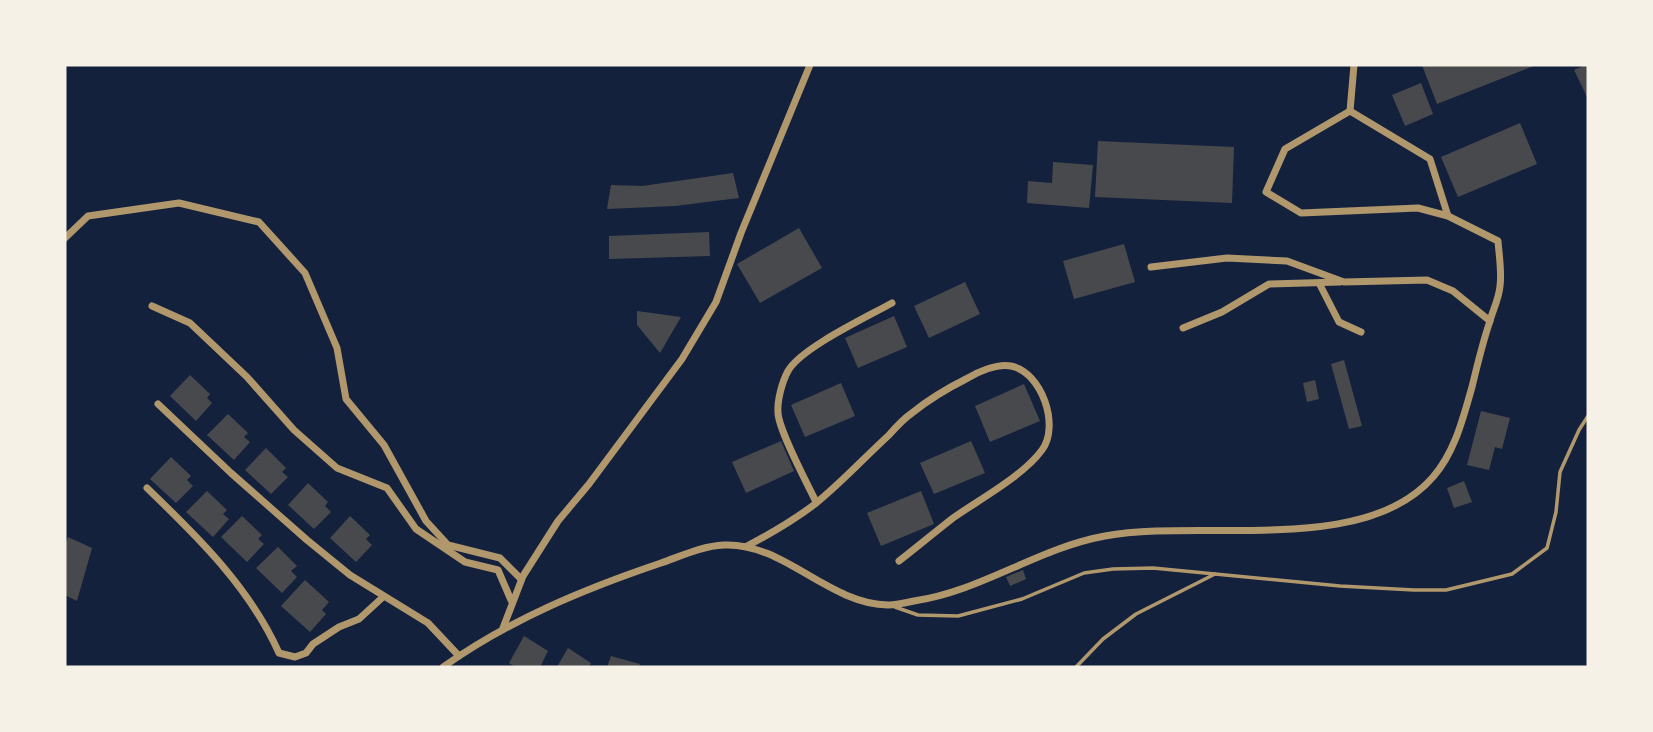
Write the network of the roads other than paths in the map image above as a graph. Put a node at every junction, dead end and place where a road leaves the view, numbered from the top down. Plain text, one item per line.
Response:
1 (810, 65) edge
2 (1354, 65) edge
3 (1350, 111) junction
4 (1448, 216) junction
5 (65, 239) edge
6 (1151, 267) dead end
7 (1344, 282) junction
8 (1319, 283) junction
9 (892, 303) dead end
10 (152, 306) dead end
11 (1490, 321) junction
12 (1183, 328) dead end
13 (1361, 332) dead end
14 (158, 404) dead end
15 (1588, 416) edge
16 (147, 488) dead end
17 (816, 502) junction
18 (747, 546) junction
19 (899, 561) dead end
20 (1216, 574) junction
21 (521, 579) junction
22 (383, 597) junction
23 (512, 601) junction
24 (889, 606) junction
25 (503, 628) junction
26 (459, 656) junction
27 (443, 667) edge
28 (1076, 667) edge

1 - 21 street
2 - 3 street
3 - 4 street
3 - 4 street
4 - 11 street
5 - 21 street
6 - 7 street
7 - 8 street
7 - 11 street
8 - 12 street
8 - 13 street
9 - 17 street
10 - 23 street
11 - 24 street
14 - 22 street
15 - 20 lane
16 - 22 street
17 - 18 street
17 - 19 street
18 - 24 street
18 - 25 street
20 - 24 lane
20 - 28 lane
21 - 23 street
22 - 26 street
23 - 25 street
25 - 26 street
26 - 27 street

